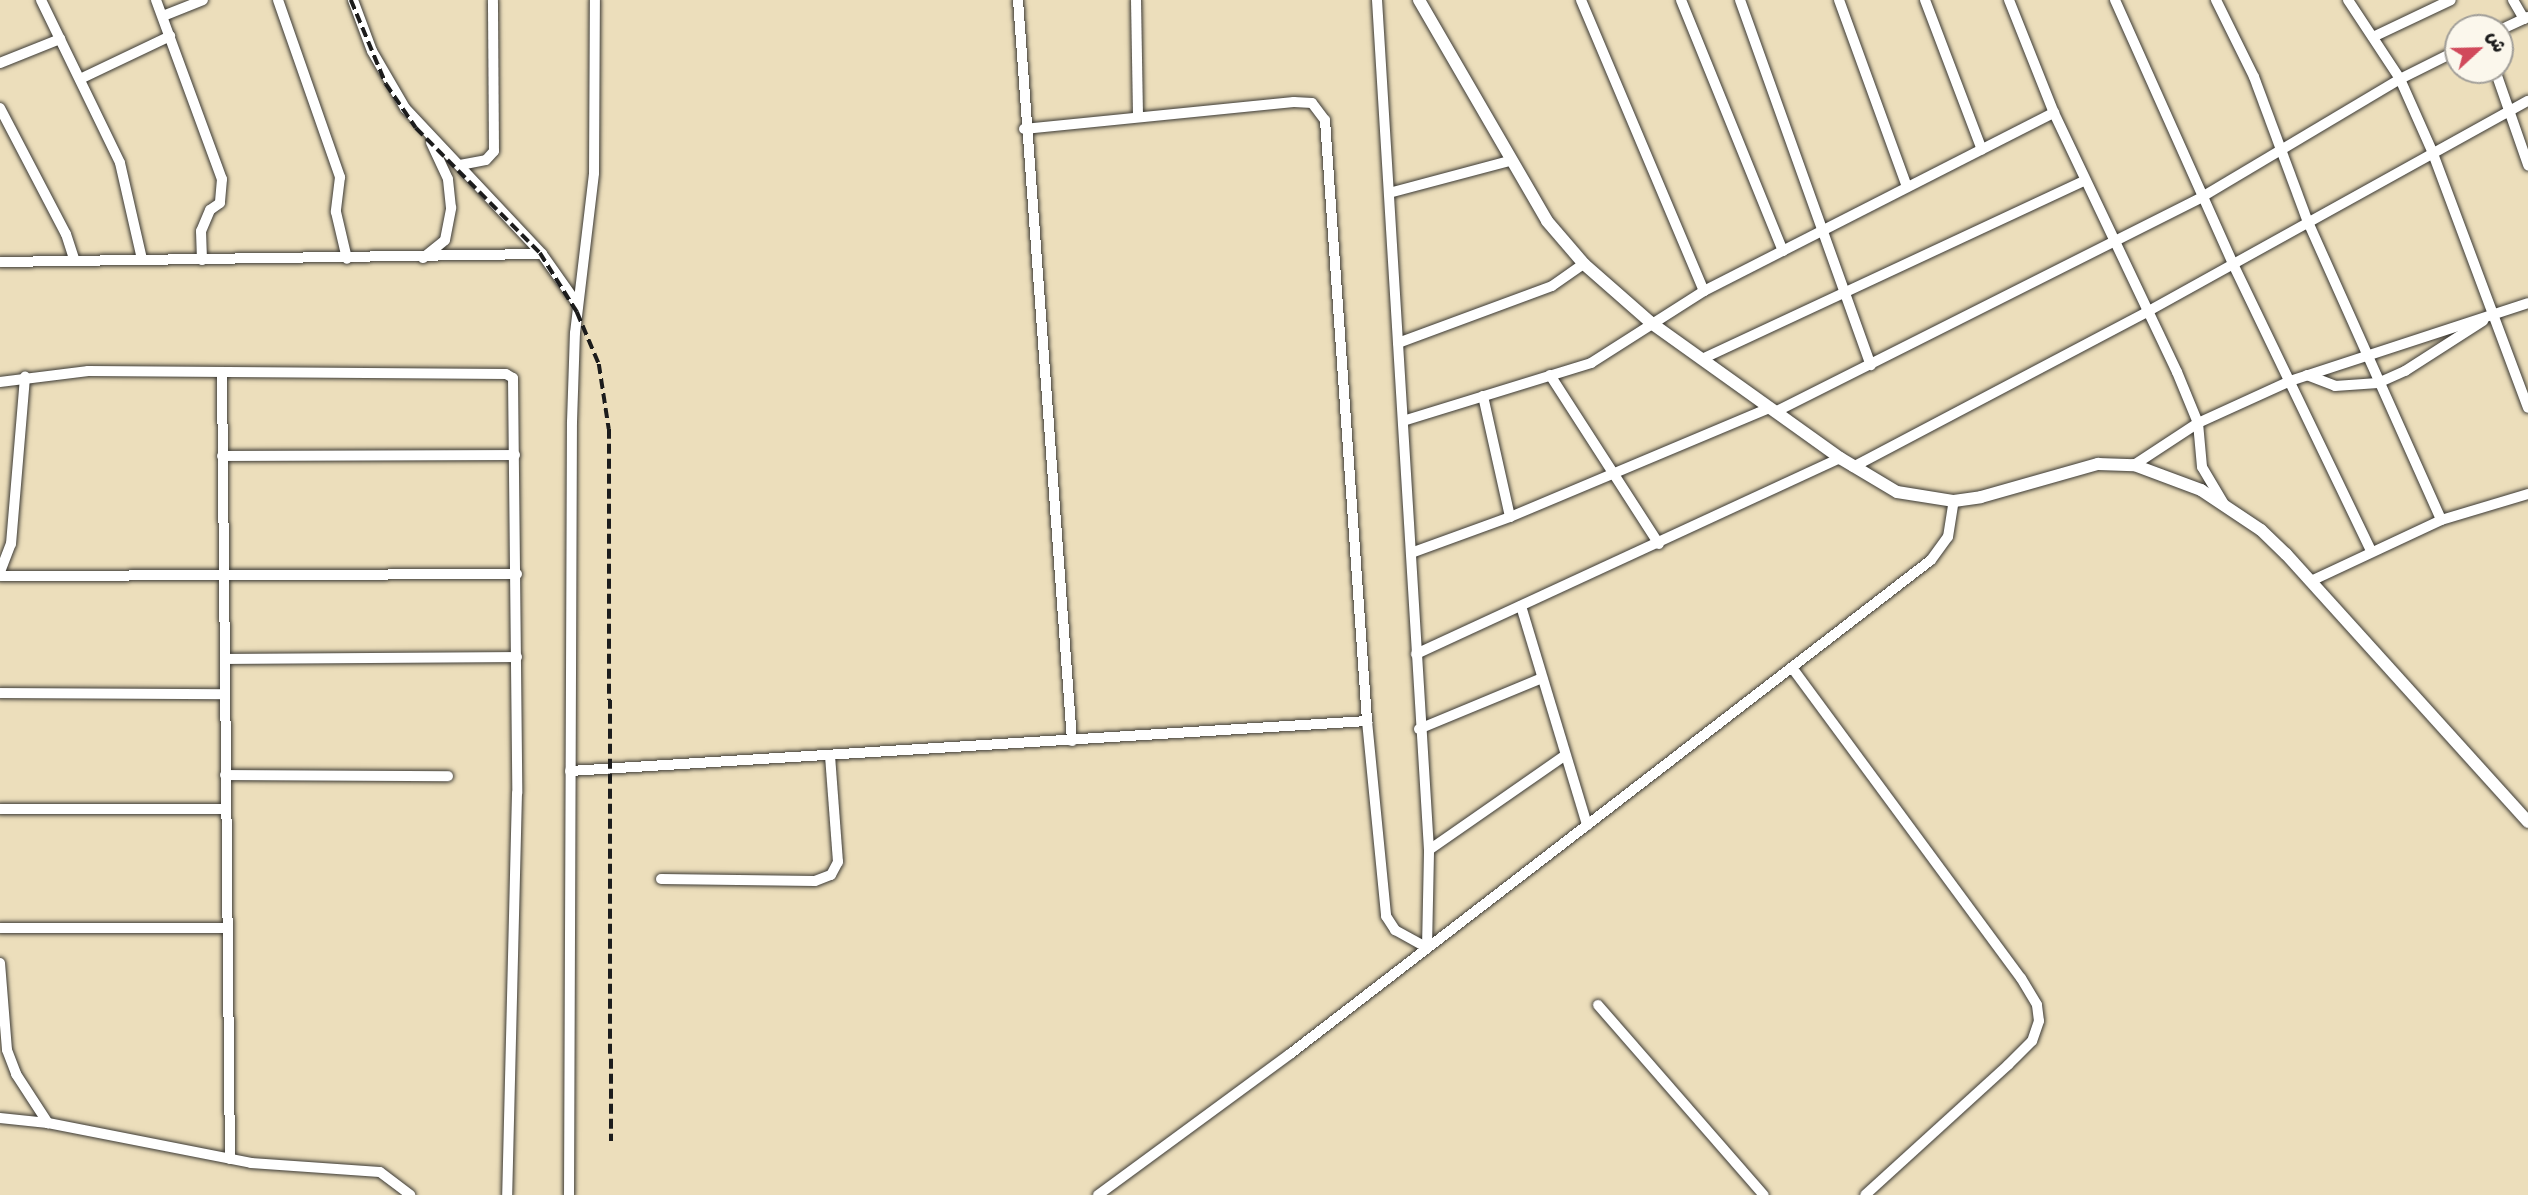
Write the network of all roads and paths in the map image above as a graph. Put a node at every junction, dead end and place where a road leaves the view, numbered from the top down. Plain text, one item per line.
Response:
1 (41, 0) edge
2 (156, 0) edge
3 (203, 0) edge
4 (279, 0) edge
5 (352, 0) edge
6 (493, 0) edge
7 (595, 0) edge
8 (1018, 0) edge
9 (1136, 0) edge
10 (1377, 0) edge
11 (1419, 0) edge
12 (1581, 0) edge
13 (1681, 0) edge
14 (1740, 0) edge
15 (1839, 0) edge
16 (1925, 0) edge
17 (2009, 0) edge
18 (2115, 0) edge
19 (2216, 0) edge
20 (2348, 0) edge
21 (2451, 0) edge
22 (2513, 0) edge
23 (163, 16) junction
24 (2526, 18) edge
25 (170, 36) junction
26 (2373, 37) junction
27 (60, 39) junction
28 (2444, 57) edge
29 (0, 63) edge
30 (80, 79) junction
31 (2400, 79) junction
32 (2501, 84) edge
33 (2528, 101) edge
34 (0, 108) edge
35 (2512, 110) junction
36 (2054, 113) junction
37 (1138, 116) junction
38 (1024, 130) junction
39 (429, 137) junction
40 (2281, 149) junction
41 (1982, 150) junction
42 (2432, 150) junction
43 (1509, 161) junction
44 (460, 165) junction
45 (2528, 165) edge
46 (2085, 180) junction
47 (1907, 187) junction
48 (1389, 193) junction
49 (2202, 197) junction
50 (2308, 222) junction
51 (1822, 231) junction
52 (2113, 242) junction
53 (1783, 251) junction
54 (542, 254) junction
55 (142, 259) junction
56 (347, 259) junction
57 (422, 259) junction
58 (202, 260) junction
59 (75, 261) junction
60 (0, 262) edge
61 (1584, 264) junction
62 (2233, 264) junction
63 (1704, 291) junction
64 (1844, 292) junction
65 (2528, 303) edge
66 (578, 305) junction
67 (2145, 313) junction
68 (2491, 315) junction
69 (1650, 322) junction
70 (1398, 343) junction
71 (2368, 354) junction
72 (1702, 359) junction
73 (1871, 365) junction
74 (222, 373) junction
75 (1550, 375) junction
76 (2307, 375) junction
77 (25, 377) junction
78 (2290, 381) junction
79 (0, 382) edge
80 (2378, 383) junction
81 (1483, 396) junction
82 (2528, 408) edge
83 (1772, 410) junction
84 (1403, 421) junction
85 (2198, 422) junction
86 (515, 455) junction
87 (222, 456) junction
88 (1840, 458) junction
89 (2134, 465) junction
90 (1853, 467) junction
91 (1614, 475) junction
92 (2528, 494) edge
93 (1954, 501) junction
94 (2224, 504) junction
95 (1510, 517) junction
96 (2441, 520) junction
97 (1659, 544) junction
98 (2371, 551) junction
99 (1411, 553) junction
100 (0, 574) edge
101 (226, 574) junction
102 (517, 574) junction
103 (2311, 582) junction
104 (1521, 607) junction
105 (1416, 654) junction
106 (517, 657) junction
107 (225, 659) junction
108 (1793, 670) junction
109 (1540, 679) junction
110 (0, 693) edge
111 (225, 694) junction
112 (1367, 721) junction
113 (1419, 729) junction
114 (1072, 741) junction
115 (830, 756) junction
116 (1563, 757) junction
117 (570, 771) junction
118 (225, 775) junction
119 (448, 776) dead end
120 (0, 809) edge
121 (226, 809) junction
122 (2528, 822) edge
123 (1587, 825) junction
124 (1429, 850) junction
125 (661, 879) dead end
126 (0, 928) edge
127 (227, 928) junction
128 (1427, 948) junction
129 (0, 963) edge
130 (1598, 1005) dead end
131 (0, 1118) edge
132 (48, 1123) junction
133 (230, 1159) junction
134 (410, 1195) edge
135 (507, 1195) edge
136 (569, 1195) edge
137 (1098, 1195) edge
138 (1764, 1195) edge
139 (1865, 1195) edge

1 - 27 street
2 - 23 street
3 - 23 street
4 - 56 street
5 - 39 street
6 - 44 street
7 - 66 street
8 - 38 street
9 - 37 street
10 - 48 street
11 - 43 street
12 - 63 street
13 - 53 street
14 - 51 street
15 - 47 street
16 - 41 street
17 - 36 street
18 - 49 street
19 - 40 street
20 - 26 street
21 - 26 street
22 - 24 street
23 - 25 street
25 - 30 street
25 - 58 street
26 - 31 street
27 - 29 street
27 - 30 street
28 - 31 street
30 - 55 street
31 - 40 street
31 - 42 street
32 - 35 street
33 - 35 street
34 - 59 street
35 - 42 street
35 - 45 street
36 - 41 street
36 - 46 street
37 - 38 street
37 - 112 street
38 - 114 street
39 - 44 street
39 - 57 street
40 - 49 street
40 - 50 street
41 - 47 street
42 - 50 street
42 - 68 street
43 - 48 street
43 - 61 street
44 - 54 street
46 - 52 street
46 - 64 street
47 - 51 street
48 - 70 street
49 - 52 street
49 - 62 street
50 - 62 street
50 - 71 street
51 - 53 street
51 - 64 street
52 - 67 street
52 - 73 street
53 - 63 street
54 - 57 street
54 - 66 street
55 - 58 street
55 - 59 street
56 - 57 street
56 - 58 street
59 - 60 street
61 - 69 street
61 - 70 street
62 - 67 street
62 - 78 street
63 - 69 street
64 - 72 street
64 - 73 street
65 - 68 street
66 - 117 street
67 - 85 street
67 - 90 street
68 - 71 street
68 - 80 street
68 - 82 street
69 - 72 street
69 - 75 street
70 - 84 street
71 - 76 street
71 - 80 street
72 - 83 street
73 - 83 street
74 - 77 street
74 - 86 street
74 - 87 street
75 - 81 street
75 - 91 street
76 - 78 street
76 - 80 street
77 - 79 street
77 - 100 street
78 - 85 street
78 - 98 street
80 - 96 street
81 - 84 street
81 - 95 street
83 - 88 street
83 - 91 street
84 - 99 street
85 - 89 street
85 - 94 street
86 - 87 street
86 - 102 street
87 - 101 street
88 - 90 street
88 - 97 street
89 - 93 street
89 - 94 street
90 - 93 street
91 - 95 street
91 - 97 street
92 - 96 street
93 - 108 street
94 - 103 street
95 - 99 street
96 - 98 street
97 - 104 street
98 - 103 street
99 - 105 street
100 - 101 street
101 - 102 street
101 - 107 street
102 - 106 street
103 - 122 street
104 - 105 street
104 - 109 street
105 - 113 street
106 - 107 street
106 - 135 street
107 - 111 street
108 - 123 street
108 - 139 street
109 - 113 street
109 - 116 street
110 - 111 street
111 - 118 street
112 - 114 street
112 - 128 street
113 - 124 street
114 - 115 street
115 - 117 street
115 - 125 street
116 - 123 street
116 - 124 street
117 - 136 street
118 - 119 street
118 - 121 street
120 - 121 street
121 - 127 street
123 - 128 street
124 - 128 street
126 - 127 street
127 - 133 street
128 - 137 street
129 - 132 street
130 - 138 street
131 - 132 street
132 - 133 street
133 - 134 street

